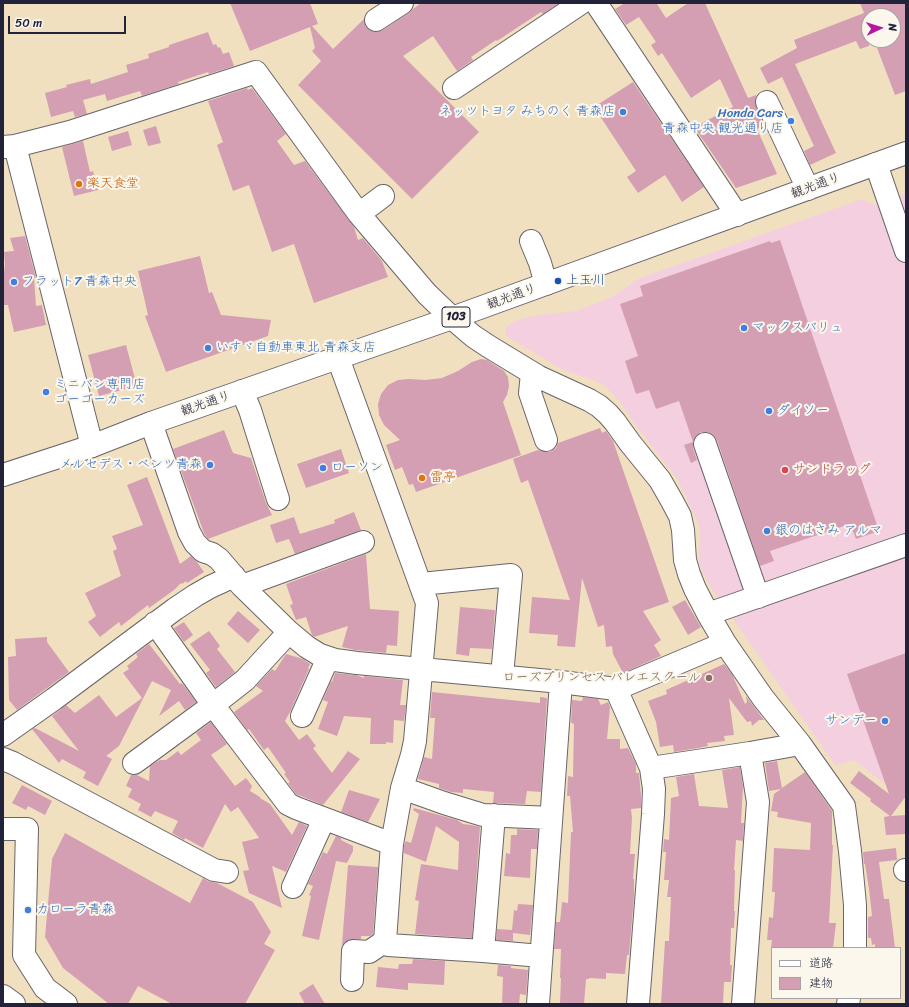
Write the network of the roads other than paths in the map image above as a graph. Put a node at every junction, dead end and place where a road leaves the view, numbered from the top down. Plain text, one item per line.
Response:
1 (402, 3) edge
2 (581, 3) edge
3 (596, 3) edge
4 (376, 20) dead end
5 (454, 88) dead end
6 (767, 102) dead end
7 (9, 146) edge
8 (906, 153) edge
9 (876, 164) junction
10 (808, 189) junction
11 (382, 196) dead end
12 (360, 214) junction
13 (737, 215) junction
14 (531, 241) dead end
15 (906, 251) edge
16 (546, 284) junction
17 (452, 318) junction
18 (338, 358) junction
19 (532, 373) junction
20 (242, 391) junction
21 (151, 423) junction
22 (546, 440) dead end
23 (705, 444) dead end
24 (92, 446) junction
25 (3, 475) edge
26 (278, 499) dead end
27 (363, 542) dead end
28 (906, 546) edge
29 (238, 581) junction
30 (421, 584) junction
31 (758, 597) junction
32 (708, 614) junction
33 (155, 623) junction
34 (289, 632) junction
35 (725, 643) junction
36 (328, 658) junction
37 (421, 669) junction
38 (502, 676) junction
39 (561, 682) junction
40 (616, 689) junction
41 (213, 705) junction
42 (302, 716) dead end
43 (3, 735) edge
44 (800, 744) junction
45 (750, 753) junction
46 (3, 759) edge
47 (134, 763) dead end
48 (651, 768) junction
49 (402, 788) junction
50 (494, 815) junction
51 (551, 818) junction
52 (324, 819) junction
53 (3, 829) edge
54 (392, 844) junction
55 (227, 872) dead end
56 (293, 887) dead end
57 (385, 941) junction
58 (854, 947) edge
59 (483, 951) junction
60 (541, 956) junction
61 (352, 980) dead end
62 (3, 996) edge
63 (14, 1004) edge
64 (66, 1004) edge
65 (538, 1004) edge
66 (638, 1004) edge
67 (743, 1004) edge

1 - 4 main road
2 - 5 main road
3 - 13 main road
6 - 10 main road
7 - 12 main road
7 - 24 main road
8 - 9 main road, 観光通り / 103
9 - 10 main road, 観光通り / 103
9 - 15 main road
10 - 13 main road, 観光通り / 103
11 - 12 main road
12 - 17 main road
13 - 16 main road, 観光通り / 103
14 - 16 main road
16 - 17 main road, 観光通り / 103
17 - 18 main road, 観光通り / 103
17 - 19 main road
18 - 20 main road, 観光通り / 103
18 - 30 main road
19 - 22 main road
19 - 32 main road
20 - 21 main road, 観光通り / 103
20 - 26 main road
21 - 24 main road, 観光通り / 103
21 - 29 main road
23 - 31 main road
24 - 25 main road, 観光通り / 103
27 - 29 main road
28 - 31 main road
29 - 33 main road
29 - 34 main road
30 - 37 main road
30 - 38 main road
31 - 32 main road
32 - 35 main road
33 - 41 main road
33 - 43 main road
34 - 36 main road
34 - 41 main road
35 - 40 main road
35 - 44 main road
36 - 37 main road
36 - 42 main road
37 - 38 main road
37 - 49 main road
38 - 39 main road
39 - 40 main road
39 - 51 main road
40 - 48 main road
41 - 47 main road
41 - 52 main road
44 - 45 main road
44 - 58 main road
45 - 48 main road
45 - 67 main road
46 - 55 main road
48 - 66 main road
49 - 50 main road
49 - 54 main road
50 - 51 main road
50 - 59 main road
51 - 60 main road
52 - 54 main road
52 - 56 main road
53 - 64 main road
54 - 57 main road
57 - 59 main road
57 - 61 main road
59 - 60 main road
60 - 65 main road
62 - 63 main road

